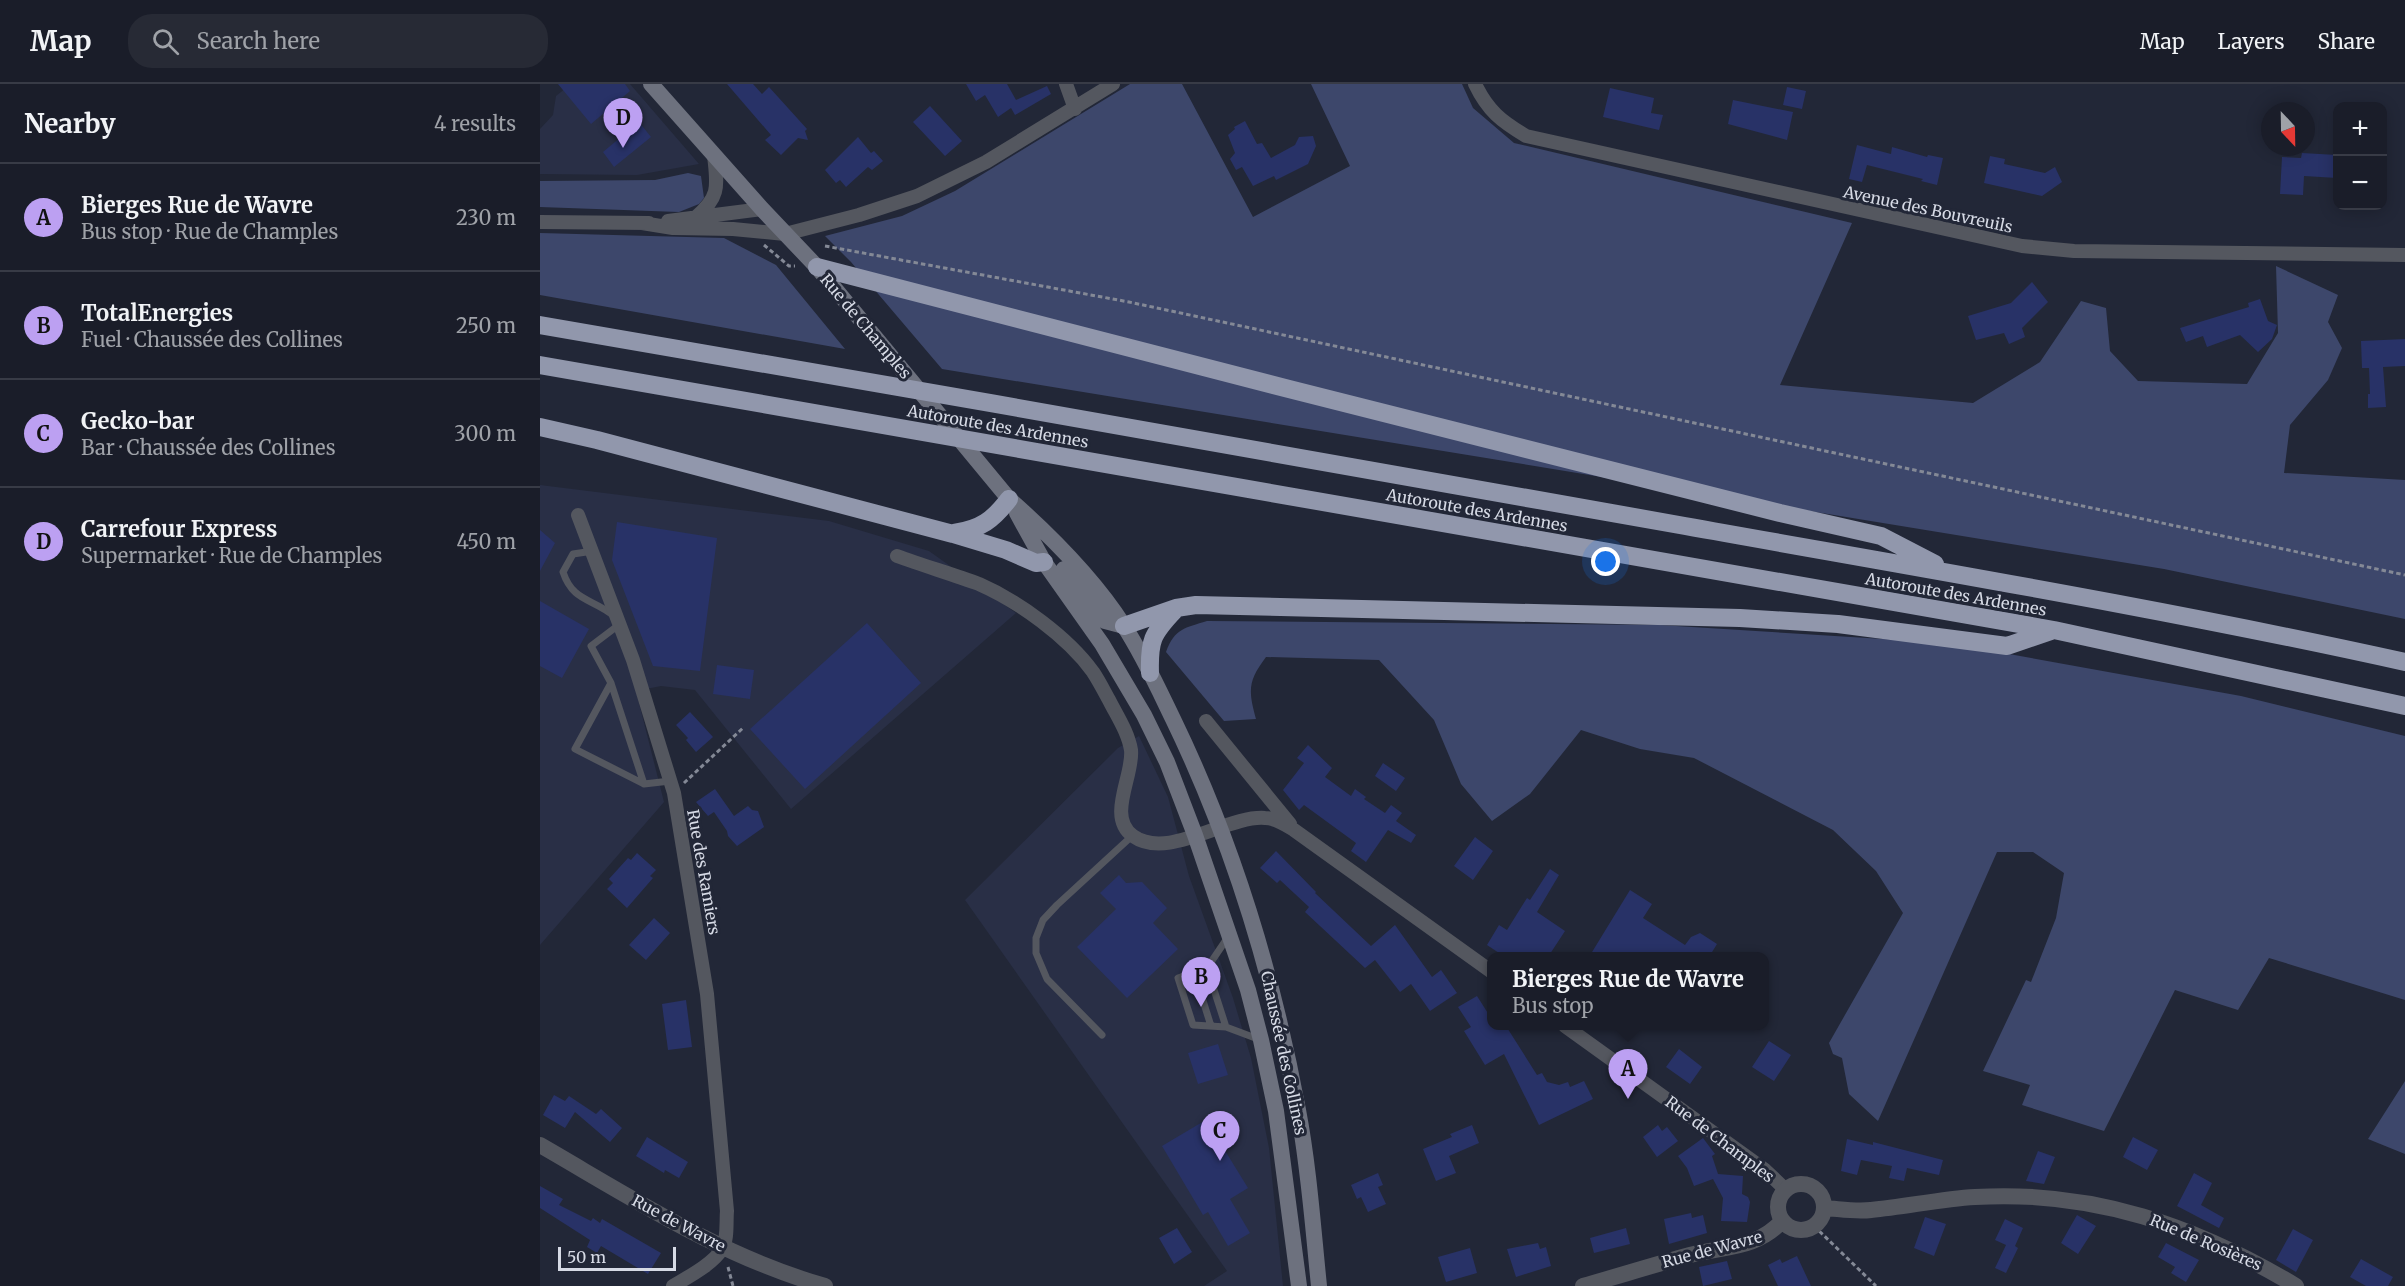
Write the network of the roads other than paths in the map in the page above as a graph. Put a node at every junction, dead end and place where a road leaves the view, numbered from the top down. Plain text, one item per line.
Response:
1 (651, 84) edge
2 (1066, 84) edge
3 (1113, 84) edge
4 (1475, 84) edge
5 (1075, 109) junction
6 (714, 155) junction
7 (762, 209) junction
8 (694, 218) junction
9 (540, 222) edge
10 (642, 223) junction
11 (785, 234) junction
12 (2405, 255) edge
13 (817, 267) junction
14 (540, 325) edge
15 (540, 366) edge
16 (540, 427) edge
17 (1009, 499) junction
18 (578, 515) dead end
19 (1025, 526) junction
20 (952, 534) junction
21 (593, 551) junction
22 (897, 556) dead end
23 (1044, 562) junction
24 (1953, 574) junction
25 (1176, 608) junction
26 (620, 624) junction
27 (1124, 626) junction
28 (2054, 630) junction
29 (2405, 662) edge
30 (1150, 673) junction
31 (611, 683) junction
32 (2405, 706) edge
33 (1206, 721) dead end
34 (644, 784) junction
35 (672, 787) junction
36 (1219, 827) junction
37 (1294, 830) junction
38 (1195, 835) junction
39 (1132, 836) junction
40 (1229, 934) junction
41 (1207, 968) junction
42 (1487, 969) edge
43 (1194, 972) junction
44 (1211, 1026) junction
45 (1226, 1026) junction
46 (1571, 1030) edge
47 (1102, 1035) dead end
48 (1261, 1040) junction
49 (540, 1145) edge
50 (1786, 1190) junction
51 (1825, 1208) junction
52 (1782, 1221) junction
53 (723, 1248) junction
54 (673, 1286) edge
55 (825, 1286) edge
56 (1299, 1286) edge
57 (1319, 1286) edge
58 (1583, 1286) edge
59 (2296, 1286) edge

1 - 6 main road, Rue de Champles
2 - 5 street
3 - 5 street
4 - 12 street, Avenue des Bouvreuils
5 - 11 street
6 - 7 main road, Rue de Champles
6 - 8 street
7 - 8 street
7 - 11 main road, Rue de Champles
8 - 10 street
9 - 10 street
10 - 11 street
11 - 13 main road, Rue de Champles
13 - 17 main road, Rue de Champles
13 - 24 highway
14 - 24 highway, Autoroute des Ardennes
15 - 28 highway, Autoroute des Ardennes
16 - 20 highway
17 - 19 main road
17 - 20 highway
17 - 27 main road, Rue de Champles
18 - 21 street, Rue des Ramiers
19 - 23 main road, Chaussée des Collines
19 - 27 main road
20 - 23 highway
21 - 26 street, Rue des Ramiers
21 - 26 lane
22 - 39 street
23 - 38 main road, Chaussée des Collines
24 - 29 highway, Autoroute des Ardennes
25 - 27 highway
25 - 28 highway
25 - 30 highway
26 - 31 lane
26 - 35 street, Rue des Ramiers
27 - 30 main road, Rue de Champles
28 - 32 highway, Autoroute des Ardennes
30 - 36 main road, Chaussée des Collines
31 - 34 lane
31 - 34 lane
33 - 37 street
34 - 35 lane
35 - 53 street, Rue des Ramiers
36 - 37 street
36 - 38 street
36 - 57 main road, Chaussée des Collines
37 - 42 street
38 - 39 street
38 - 40 main road, Chaussée des Collines
39 - 47 lane
40 - 41 lane
40 - 48 main road, Chaussée des Collines
41 - 43 lane
41 - 45 lane
43 - 44 lane
43 - 44 lane
44 - 45 lane
45 - 48 lane
46 - 50 street, Rue de Champles
48 - 56 main road, Chaussée des Collines
49 - 53 street, Rue de Wavre
50 - 51 street, Rue de Champles
50 - 52 street, Rue de Champles
51 - 52 street, Rue de Wavre
51 - 59 street, Rue de Rosières
52 - 58 street, Rue de Wavre
53 - 54 street
53 - 55 street, Rue de Wavre

